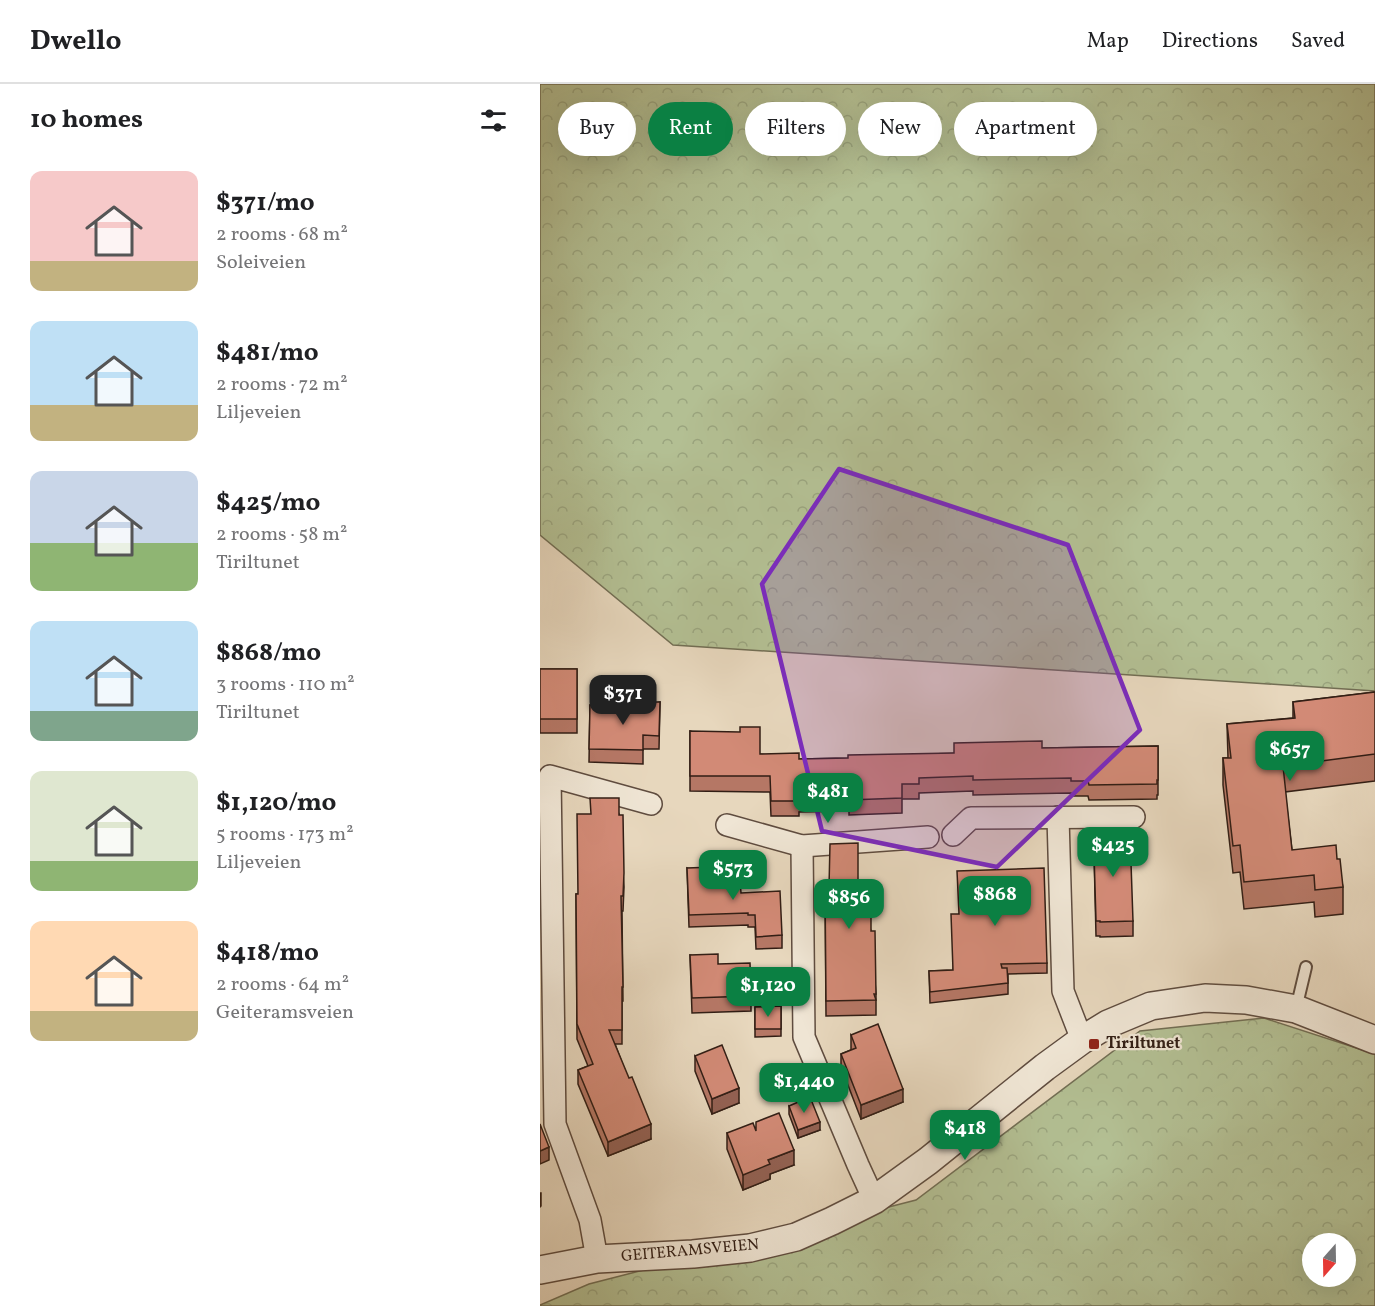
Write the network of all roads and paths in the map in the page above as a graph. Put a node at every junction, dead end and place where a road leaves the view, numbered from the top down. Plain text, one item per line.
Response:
1 (651, 804) dead end
2 (1058, 817) junction
3 (1134, 817) dead end
4 (727, 825) dead end
5 (953, 836) dead end
6 (928, 837) dead end
7 (802, 846) junction
8 (1306, 967) dead end
9 (1296, 1010) junction
10 (1082, 1040) junction
11 (1375, 1040) edge
12 (874, 1200) junction
13 (597, 1259) junction
14 (540, 1270) edge

1 - 13 street
2 - 3 street
2 - 5 street
2 - 10 street
4 - 7 street
6 - 7 street
7 - 12 street
8 - 9 lane
9 - 10 street, GEITERAMSVEIEN
9 - 11 street, GEITERAMSVEIEN
10 - 12 street, GEITERAMSVEIEN
12 - 13 street, GEITERAMSVEIEN
13 - 14 street, GEITERAMSVEIEN

